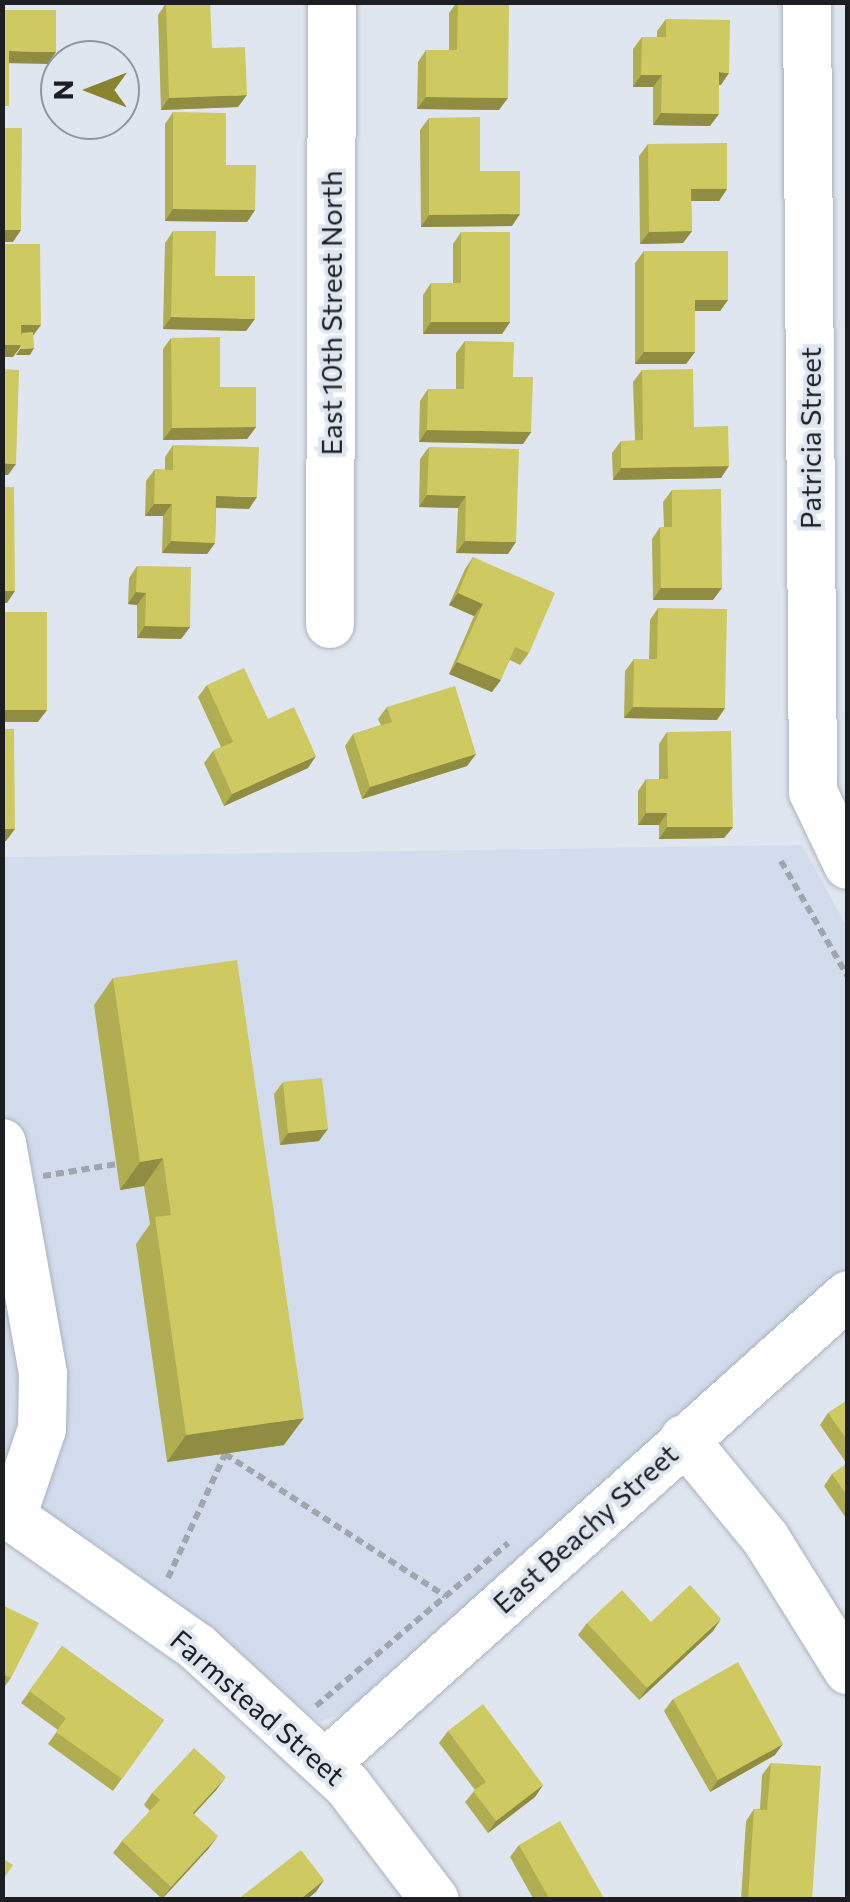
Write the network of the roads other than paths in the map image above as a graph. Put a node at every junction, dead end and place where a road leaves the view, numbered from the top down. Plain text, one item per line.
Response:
1 (332, 2) edge
2 (806, 2) edge
3 (330, 624) dead end
4 (848, 865) edge
5 (6, 1162) edge
6 (848, 1295) edge
7 (684, 1438) junction
8 (8, 1514) edge
9 (848, 1670) edge
10 (325, 1764) junction
11 (435, 1900) edge

1 - 3 street, East 10th Street North
2 - 4 street, Patricia Street
5 - 8 street
6 - 7 street, East Beachy Street
7 - 9 street
7 - 10 street, East Beachy Street
8 - 10 street, Farmstead Street
10 - 11 street, Farmstead Street

